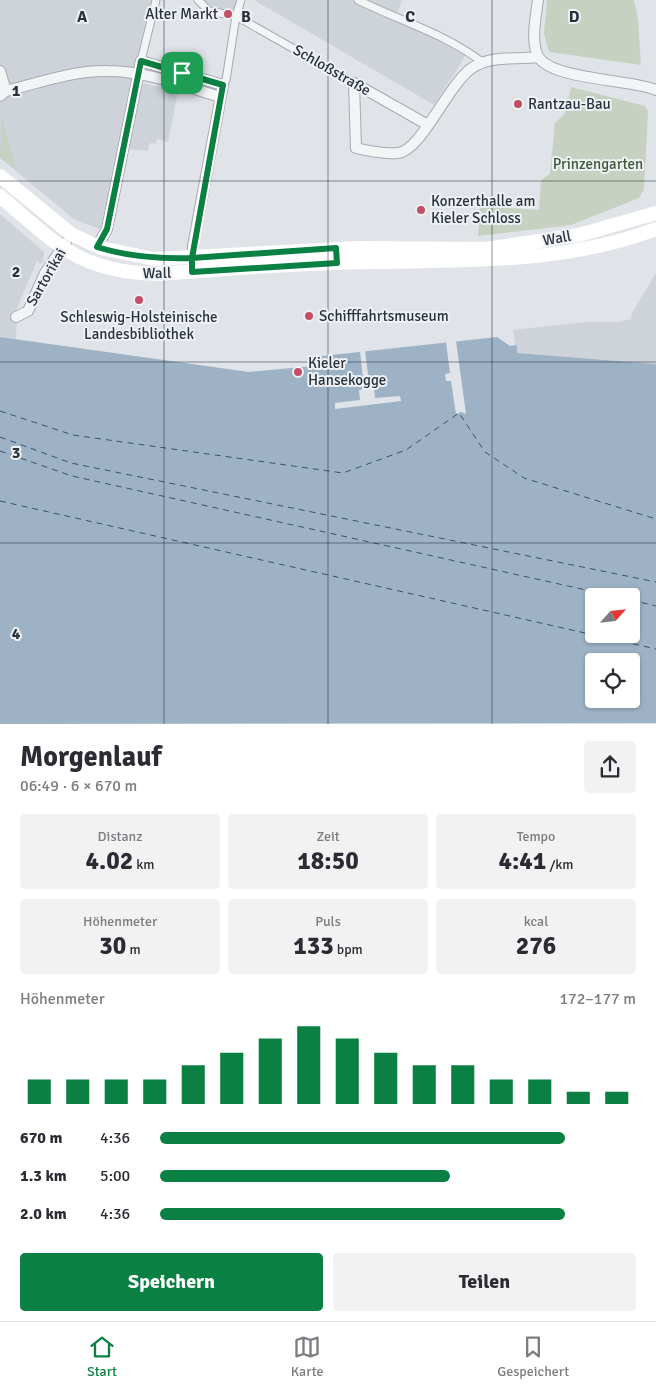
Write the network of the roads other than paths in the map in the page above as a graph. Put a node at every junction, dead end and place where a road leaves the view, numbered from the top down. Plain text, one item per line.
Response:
1 (156, 0) edge
2 (198, 0) edge
3 (241, 0) edge
4 (358, 0) edge
5 (538, 0) edge
6 (236, 16) junction
7 (538, 57) junction
8 (141, 61) junction
9 (482, 62) junction
10 (0, 71) edge
11 (140, 74) junction
12 (354, 82) junction
13 (223, 85) junction
14 (654, 88) edge
15 (3, 94) edge
16 (220, 96) junction
17 (428, 124) junction
18 (0, 176) edge
19 (0, 196) edge
20 (656, 213) edge
21 (656, 229) edge
22 (71, 234) junction
23 (97, 247) junction
24 (62, 248) junction
25 (336, 248) junction
26 (192, 258) junction
27 (337, 263) junction
28 (192, 272) junction
29 (16, 317) dead end

1 - 8 street
2 - 6 street
3 - 6 street
4 - 9 street
5 - 7 street
6 - 12 street, Schloßstraße
6 - 13 street
7 - 9 street
7 - 14 street
8 - 11 street
8 - 13 street
9 - 17 street
10 - 15 street
11 - 15 street
11 - 16 street
11 - 23 street
12 - 17 street, Schloßstraße
12 - 17 street
13 - 16 street
16 - 26 street
18 - 22 main road, Wall
19 - 24 main road, Wall
20 - 25 main road, Wall
21 - 27 main road, Wall
22 - 23 main road, Wall
22 - 24 street, Sartorikai
23 - 26 main road, Wall
24 - 28 main road, Wall
24 - 29 street, Sartorikai
25 - 26 main road, Wall
25 - 27 street
26 - 28 street
27 - 28 main road, Wall

